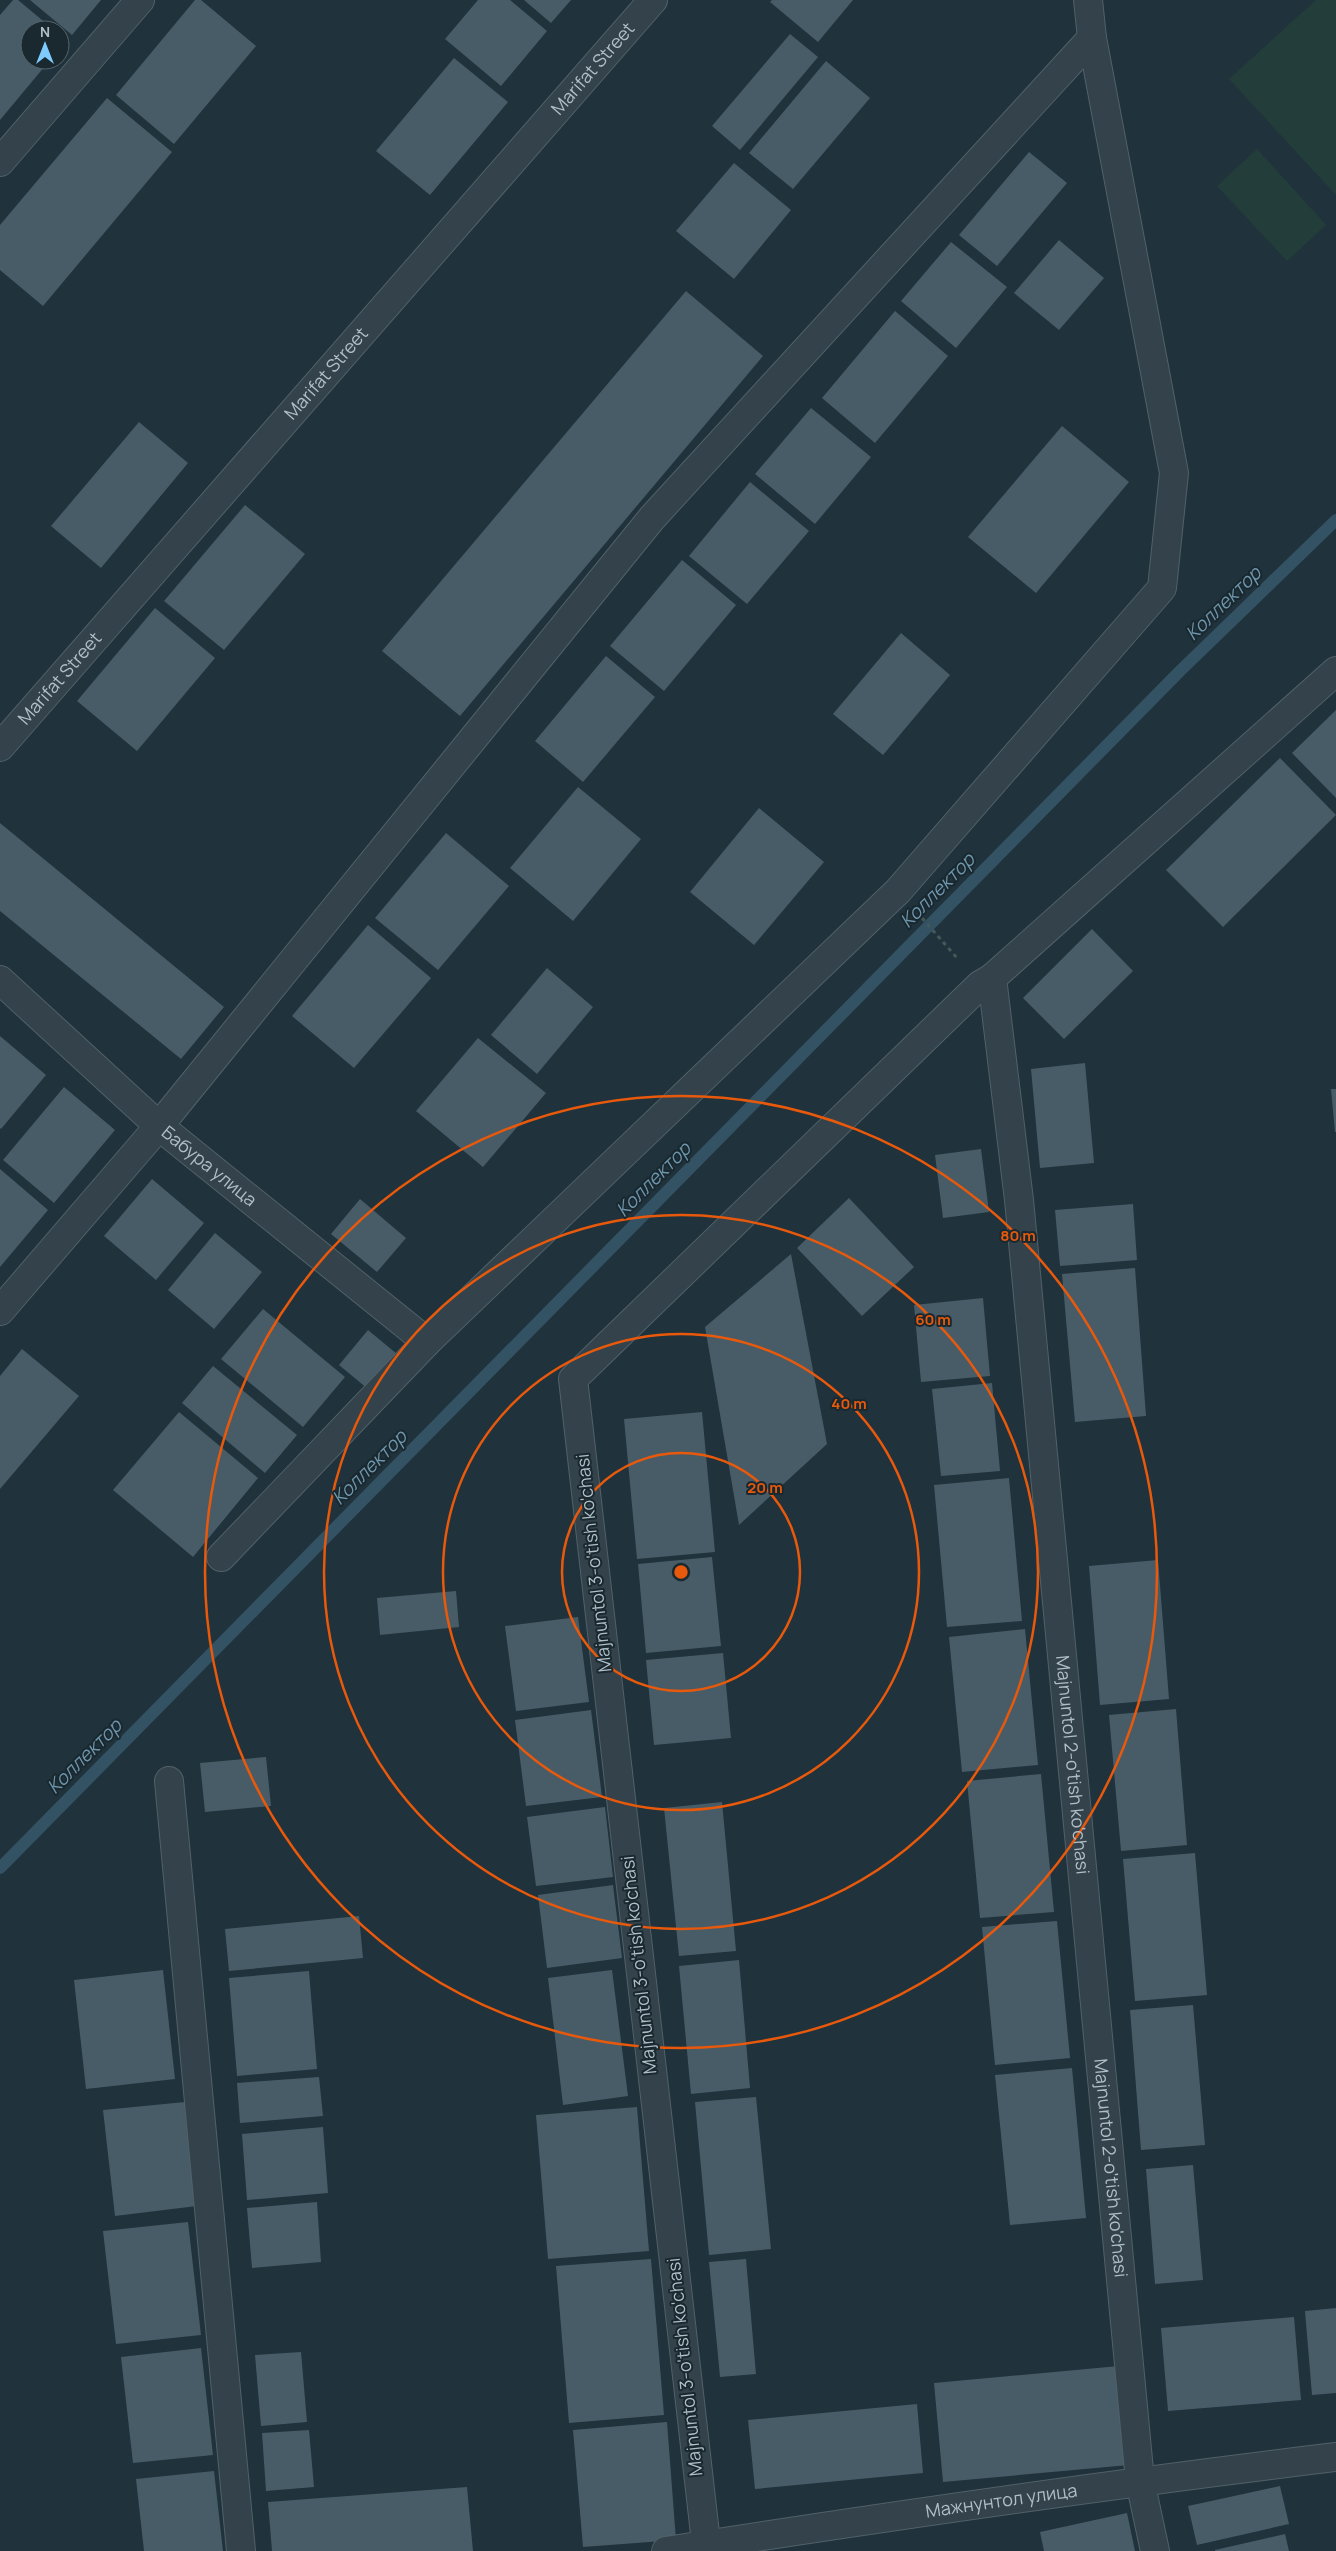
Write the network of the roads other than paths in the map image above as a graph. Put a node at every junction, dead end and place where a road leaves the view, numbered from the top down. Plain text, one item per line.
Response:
1 (140, 0) edge
2 (653, 0) edge
3 (1088, 0) edge
4 (1092, 38) junction
5 (0, 162) edge
6 (1336, 671) edge
7 (0, 747) edge
8 (0, 980) edge
9 (986, 982) junction
10 (160, 1126) junction
11 (0, 1311) edge
12 (427, 1342) junction
13 (221, 1556) dead end
14 (170, 1781) dead end
15 (1336, 2457) edge
16 (1140, 2481) junction
17 (706, 2548) edge
18 (241, 2551) edge
19 (666, 2551) edge
20 (1156, 2551) edge

1 - 5 street
2 - 7 street, Marifat Street
3 - 4 street
4 - 10 street
4 - 12 street
6 - 9 street
8 - 10 street, Бабура улица
9 - 16 street, Majnuntol 2-o'tish ko'chasi
9 - 17 street, Majnuntol 3-o'tish ko'chasi
10 - 11 street
10 - 12 street, Бабура улица
12 - 13 street
14 - 18 street
15 - 16 street, Мажнунтол улица
16 - 17 street, Мажнунтол улица
16 - 20 street, Majnuntol 2-o'tish ko'chasi
17 - 19 street, Мажнунтол улица

